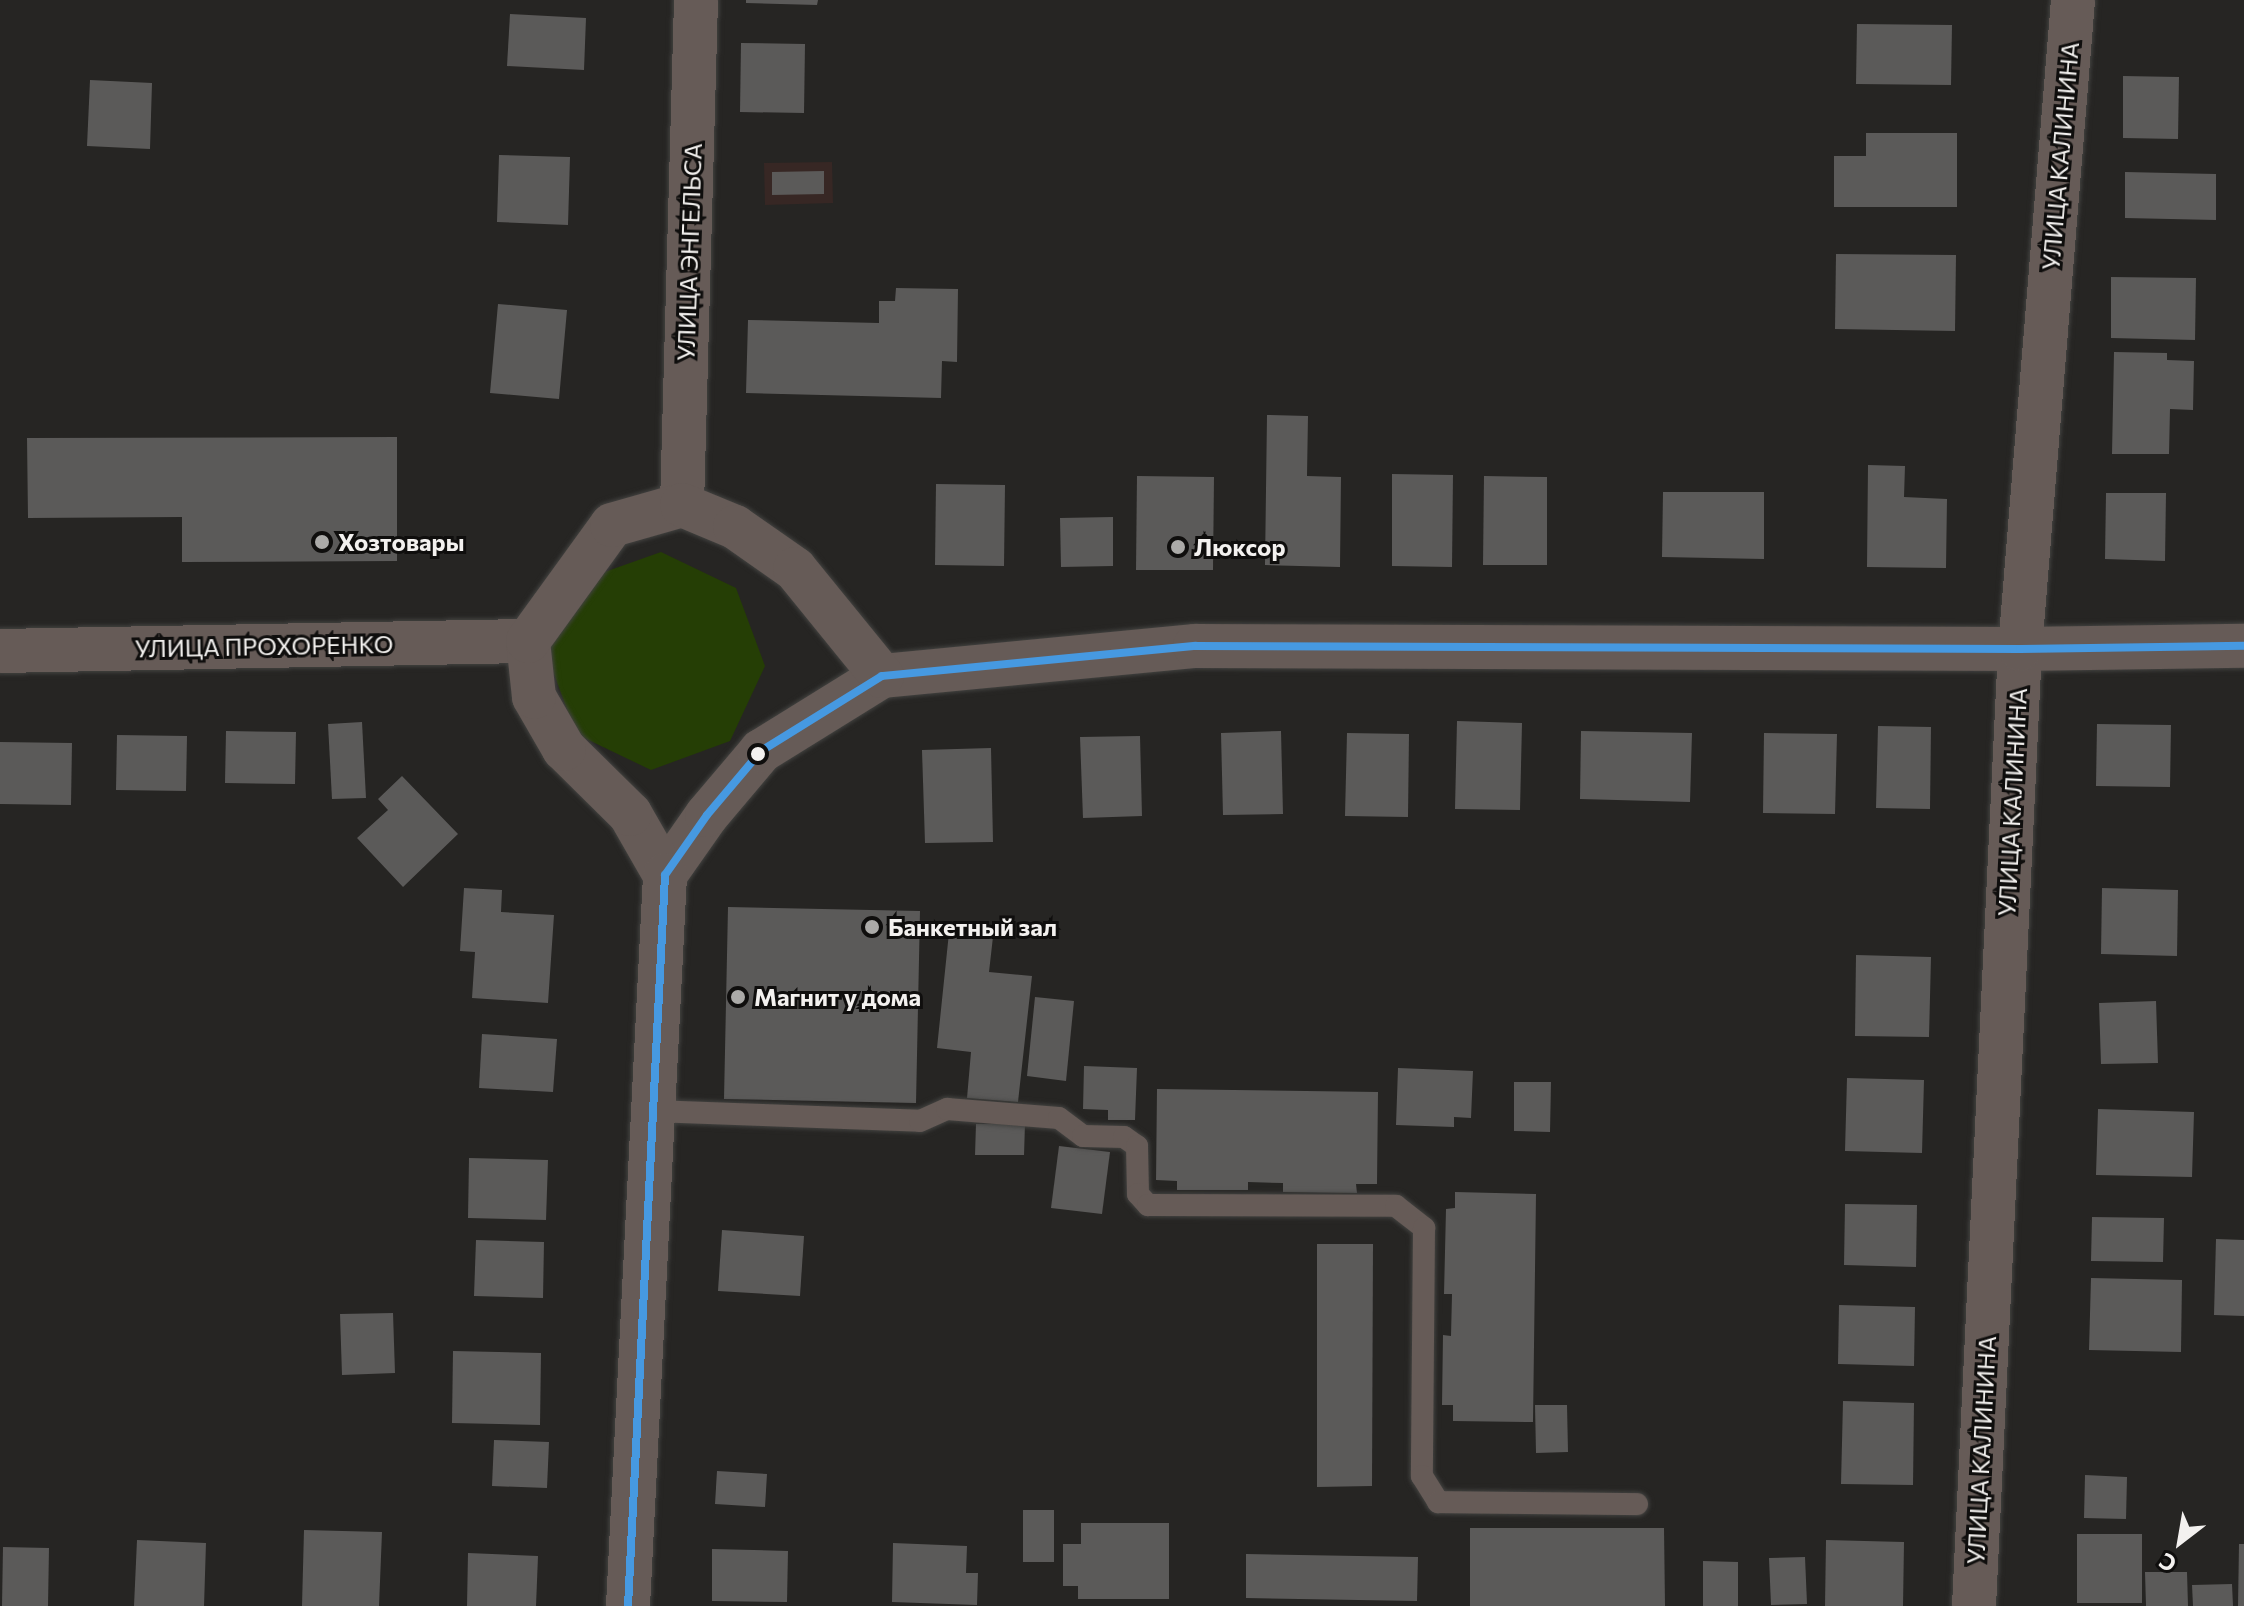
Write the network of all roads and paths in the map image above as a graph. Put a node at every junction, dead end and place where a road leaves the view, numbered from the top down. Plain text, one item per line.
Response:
1 (696, 0) edge
2 (2073, 0) edge
3 (682, 505) junction
4 (528, 641) junction
5 (2244, 646) edge
6 (2020, 649) junction
7 (0, 651) edge
8 (882, 676) junction
9 (665, 875) junction
10 (653, 1111) junction
11 (1637, 1504) dead end
12 (628, 1606) edge
13 (1974, 1606) edge

1 - 3 street, УЛИЦА ЭНГЕЛЬСА
2 - 6 street, УЛИЦА КАЛИНИНА
3 - 4 street
3 - 8 street
4 - 7 street, УЛИЦА ПРОХОРЕНКО
4 - 9 street
5 - 6 street
6 - 8 street
6 - 13 street, УЛИЦА КАЛИНИНА
8 - 9 street
9 - 10 street
10 - 11 lane
10 - 12 street

